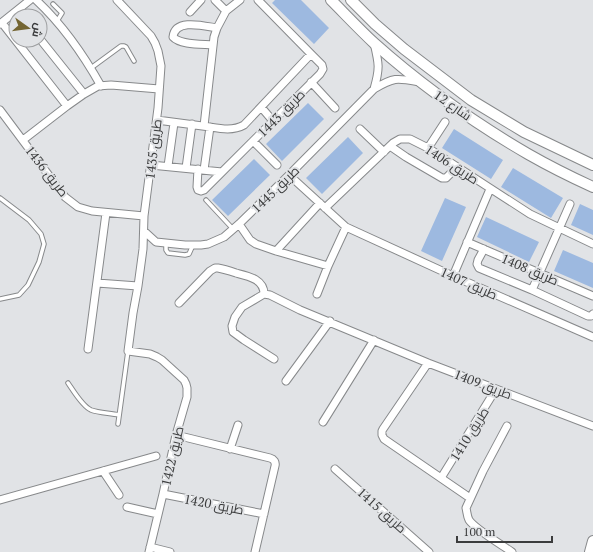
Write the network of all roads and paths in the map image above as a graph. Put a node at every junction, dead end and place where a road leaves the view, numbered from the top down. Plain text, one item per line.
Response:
1 (30, 0) edge
2 (36, 0) edge
3 (117, 0) edge
4 (201, 0) edge
5 (240, 0) edge
6 (258, 0) edge
7 (331, 0) edge
8 (351, 0) edge
9 (218, 1) edge
10 (53, 4) dead end
11 (24, 8) edge
12 (226, 11) junction
13 (190, 12) dead end
14 (57, 21) junction
15 (1, 24) edge
16 (217, 28) junction
17 (373, 42) junction
18 (213, 45) junction
19 (47, 48) edge
20 (311, 54) junction
21 (134, 61) dead end
22 (91, 68) junction
23 (311, 82) junction
24 (421, 82) junction
25 (101, 86) junction
26 (374, 89) junction
27 (159, 90) junction
28 (84, 94) junction
29 (67, 106) junction
30 (261, 107) junction
31 (335, 108) dead end
32 (0, 110) edge
33 (157, 120) junction
34 (273, 121) junction
35 (445, 122) dead end
36 (174, 123) junction
37 (192, 124) junction
38 (207, 127) junction
39 (360, 129) dead end
40 (23, 140) junction
41 (253, 141) junction
42 (390, 146) junction
43 (428, 148) junction
44 (384, 152) junction
45 (151, 164) junction
46 (277, 165) dead end
47 (593, 165) edge
48 (168, 166) junction
49 (457, 167) junction
50 (186, 168) junction
51 (201, 170) junction
52 (222, 172) junction
53 (289, 176) junction
54 (591, 185) edge
55 (490, 189) junction
56 (0, 198) edge
57 (206, 200) dead end
58 (570, 204) dead end
59 (323, 206) junction
60 (106, 213) junction
61 (144, 216) junction
62 (236, 226) junction
63 (346, 227) junction
64 (560, 229) junction
65 (144, 231) junction
66 (156, 242) junction
67 (467, 242) junction
68 (593, 244) edge
69 (143, 249) junction
70 (484, 249) junction
71 (276, 251) junction
72 (328, 266) junction
73 (540, 273) junction
74 (453, 276) junction
75 (97, 283) junction
76 (138, 286) junction
77 (532, 290) junction
78 (264, 294) junction
79 (317, 294) dead end
80 (593, 296) edge
81 (0, 299) edge
82 (179, 303) dead end
83 (593, 314) edge
84 (330, 321) junction
85 (593, 337) edge
86 (374, 340) junction
87 (88, 349) dead end
88 (128, 351) junction
89 (274, 359) dead end
90 (428, 363) junction
91 (286, 381) dead end
92 (68, 383) dead end
93 (496, 389) junction
94 (119, 415) junction
95 (323, 422) dead end
96 (118, 424) dead end
97 (238, 425) dead end
98 (507, 426) dead end
99 (593, 426) edge
100 (176, 435) junction
101 (230, 448) junction
102 (156, 456) dead end
103 (335, 469) dead end
104 (103, 471) junction
105 (442, 478) junction
106 (164, 494) junction
107 (119, 495) dead end
108 (470, 498) junction
109 (0, 500) edge
110 (126, 507) dead end
111 (158, 514) junction
112 (264, 514) junction
113 (593, 541) edge
114 (149, 550) edge
115 (170, 552) edge
116 (255, 552) edge
117 (429, 552) edge
118 (512, 552) edge
119 (590, 552) edge

1 - 11 street
2 - 14 street
3 - 27 street, طريق 1435
4 - 13 street
5 - 12 street
6 - 20 street, طريق 1443
7 - 17 street, شارع 12
8 - 47 street, شارع 12
9 - 12 street
10 - 14 lane
12 - 16 street
14 - 22 street
15 - 29 street
16 - 18 street
16 - 18 street
17 - 24 street, شارع 12
17 - 26 street
18 - 38 street
19 - 28 street
20 - 23 street, طريق 1443
20 - 30 street
21 - 22 lane
22 - 25 street
23 - 31 street
23 - 34 street, طريق 1443
24 - 26 street, طريق 1445
24 - 54 street, شارع 12
25 - 27 street
25 - 28 street
26 - 53 street, طريق 1445
27 - 33 street, طريق 1435
28 - 29 street
29 - 40 street
30 - 34 street
30 - 38 street
32 - 40 street, طريق 1436
33 - 36 street
33 - 45 street, طريق 1435
34 - 41 street, طريق 1443
35 - 43 street
36 - 37 street
36 - 48 street
37 - 38 street
37 - 50 street
38 - 51 street
39 - 44 street
40 - 60 street, طريق 1436
41 - 46 street
41 - 52 street, طريق 1443
42 - 43 street, طريق 1406
42 - 44 street, طريق 1406
42 - 49 street
43 - 49 street, طريق 1406
44 - 59 street, طريق 1406
45 - 48 street
45 - 61 street, طريق 1435
48 - 50 street
49 - 55 street, طريق 1406
50 - 51 street
51 - 52 street
51 - 52 street, طريق 1443
53 - 59 street, طريق 1407
53 - 62 street, طريق 1445
55 - 64 street, طريق 1406
55 - 67 street
56 - 81 lane
57 - 62 lane
58 - 64 street
59 - 63 street, طريق 1407
59 - 71 street
60 - 61 street, طريق 1436
60 - 75 street
61 - 65 street, طريق 1435
62 - 66 street, طريق 1445
62 - 71 street
63 - 72 street
63 - 74 street, طريق 1407
64 - 68 street, طريق 1406
64 - 73 street
65 - 66 street
65 - 69 street, طريق 1435
66 - 69 street
67 - 70 street, طريق 1408
67 - 74 street
69 - 76 street, طريق 1435
70 - 73 street, طريق 1408
70 - 77 street
71 - 72 street
72 - 79 street
73 - 77 street
73 - 80 street, طريق 1408
74 - 85 street, طريق 1407
75 - 76 street
75 - 87 street
76 - 88 street, طريق 1435
77 - 83 street
78 - 82 street
78 - 84 street, طريق 1409
78 - 89 street
84 - 86 street, طريق 1409
84 - 91 street
86 - 90 street, طريق 1409
86 - 95 street
88 - 94 lane
88 - 100 street, طريق 1422
90 - 93 street, طريق 1409
90 - 105 street
92 - 94 lane
93 - 99 street, طريق 1409
93 - 105 street, طريق 1410
94 - 96 lane
97 - 101 street
98 - 108 street
100 - 101 street
100 - 106 street, طريق 1422
101 - 112 street
102 - 104 street
103 - 117 street, طريق 1415
104 - 107 street
104 - 109 street
105 - 108 street
106 - 111 street, طريق 1422
106 - 112 street, طريق 1420
108 - 118 street
110 - 111 street
111 - 114 street, طريق 1422
112 - 116 street
113 - 119 street
114 - 115 street

